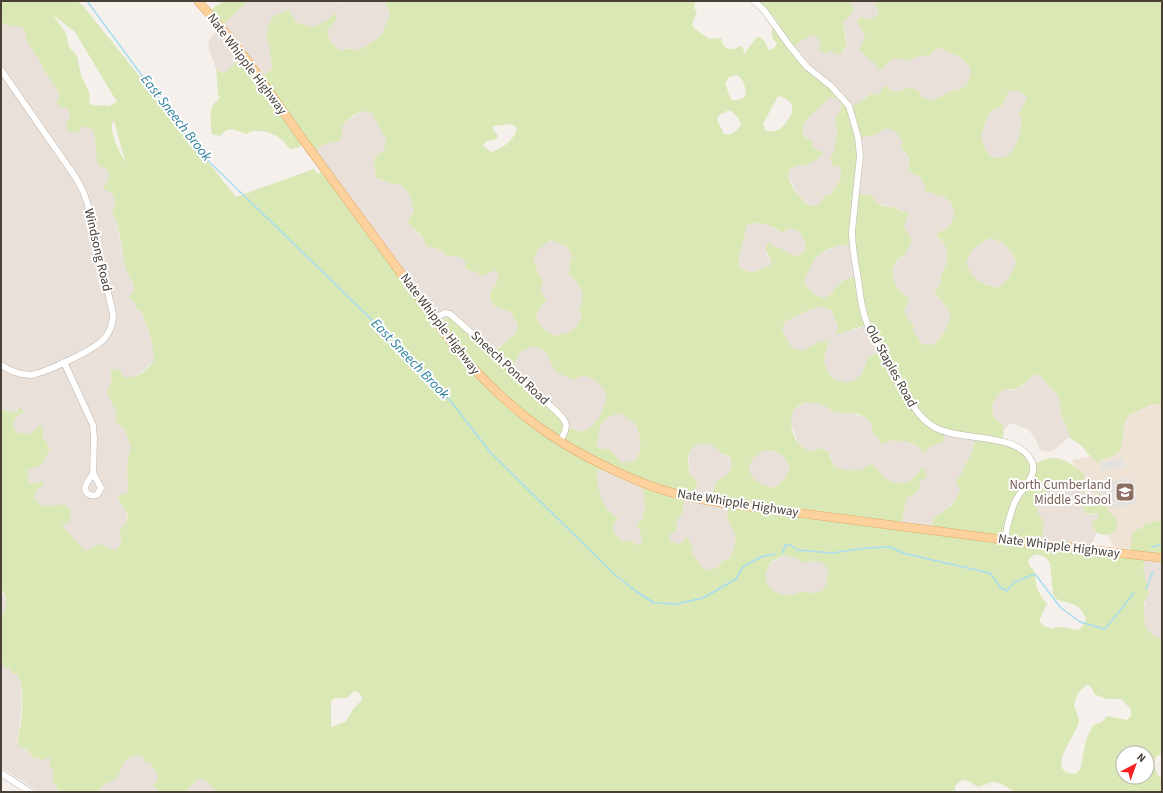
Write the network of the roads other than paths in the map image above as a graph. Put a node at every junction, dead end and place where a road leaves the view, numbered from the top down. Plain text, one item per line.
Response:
1 (198, 1) edge
2 (754, 1) edge
3 (1, 70) edge
4 (434, 318) junction
5 (64, 362) junction
6 (1, 365) edge
7 (560, 441) junction
8 (93, 473) dead end
9 (1006, 540) junction
10 (1162, 558) edge
11 (1, 773) edge
12 (30, 792) edge

1 - 4 main road, Nate Whipple Highway
2 - 9 street, Old Staples Road
3 - 5 street, Windsong Road
4 - 7 main road, Nate Whipple Highway
4 - 7 street, Sneech Pond Road
5 - 6 street, Windsong Road
5 - 8 street
7 - 9 main road, Nate Whipple Highway
9 - 10 main road, Nate Whipple Highway
11 - 12 street

